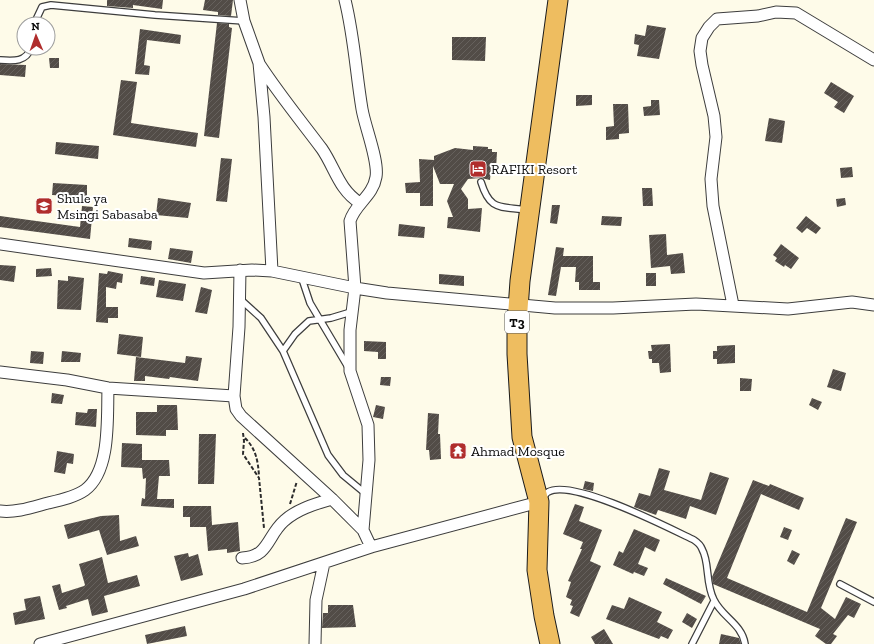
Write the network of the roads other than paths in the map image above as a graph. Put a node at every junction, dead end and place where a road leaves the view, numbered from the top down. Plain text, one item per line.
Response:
1 (240, 0) edge
2 (345, 0) edge
3 (558, 0) edge
4 (38, 16) edge
5 (244, 21) junction
6 (27, 56) edge
7 (0, 60) edge
8 (874, 60) edge
9 (259, 63) junction
10 (481, 182) dead end
11 (360, 203) junction
12 (531, 211) junction
13 (0, 244) edge
14 (240, 270) junction
15 (272, 271) junction
16 (301, 276) junction
17 (355, 288) junction
18 (240, 298) junction
19 (518, 304) junction
20 (733, 305) junction
21 (874, 305) edge
22 (352, 312) junction
23 (318, 319) junction
24 (284, 351) junction
25 (350, 371) junction
26 (0, 372) edge
27 (108, 388) junction
28 (234, 396) junction
29 (366, 494) junction
30 (332, 499) junction
31 (539, 502) junction
32 (0, 511) edge
33 (363, 530) junction
34 (371, 547) junction
35 (242, 558) dead end
36 (324, 563) junction
37 (840, 584) dead end
38 (714, 601) junction
39 (874, 602) edge
40 (40, 644) edge
41 (316, 644) edge
42 (550, 644) edge
43 (692, 644) edge
44 (745, 644) edge

1 - 5 street
2 - 11 street
3 - 12 highway, T3
4 - 5 lane
5 - 9 street
6 - 7 lane
8 - 20 street
9 - 11 street
9 - 15 street
10 - 12 lane
11 - 17 street
12 - 19 highway, T3
13 - 14 street
14 - 15 street
14 - 18 street
15 - 16 street
16 - 17 street
16 - 23 lane
17 - 19 street
17 - 22 street
18 - 24 lane
18 - 28 street
19 - 20 street
19 - 31 highway, T3
20 - 21 street
22 - 23 lane
22 - 25 street
23 - 24 lane
23 - 25 lane
24 - 29 lane
25 - 29 street
26 - 27 street
27 - 28 street
27 - 32 street
28 - 30 street
29 - 33 street
30 - 33 street
30 - 35 street
31 - 34 street
31 - 38 lane
31 - 42 highway, T3
33 - 34 street
34 - 36 street
36 - 40 street
36 - 41 street
37 - 39 lane
38 - 43 lane
38 - 44 lane

